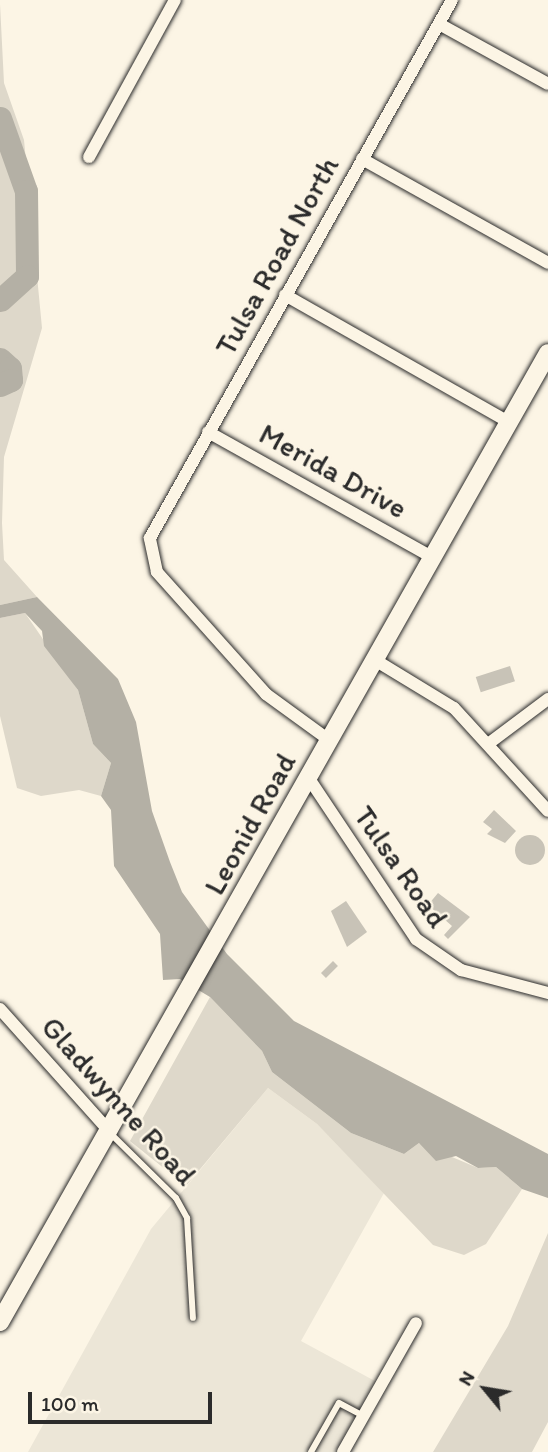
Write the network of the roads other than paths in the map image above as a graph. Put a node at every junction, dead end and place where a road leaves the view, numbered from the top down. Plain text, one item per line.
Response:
1 (176, 0) edge
2 (452, 0) edge
3 (439, 23) junction
4 (548, 84) edge
5 (89, 157) dead end
6 (362, 159) junction
7 (548, 263) edge
8 (285, 296) junction
9 (548, 353) edge
10 (509, 422) junction
11 (208, 432) junction
12 (432, 558) junction
13 (375, 660) junction
14 (548, 699) edge
15 (329, 740) junction
16 (488, 744) junction
17 (308, 777) junction
18 (548, 811) edge
19 (548, 993) edge
20 (0, 1009) edge
21 (108, 1130) junction
22 (193, 1318) dead end
23 (0, 1322) edge
24 (416, 1323) dead end
25 (363, 1416) junction
26 (312, 1452) edge
27 (343, 1452) edge

1 - 5 street
2 - 3 street, Tulsa Road North
3 - 4 street
3 - 6 street, Tulsa Road North
6 - 7 street
6 - 8 street, Tulsa Road North
8 - 10 street
8 - 11 street, Tulsa Road North
9 - 10 street, Leonid Road
10 - 12 street, Leonid Road
11 - 12 street, Merida Drive
11 - 15 street, Tulsa Road North
12 - 13 street, Leonid Road
13 - 15 street, Leonid Road
13 - 16 street
14 - 16 street
15 - 17 street, Leonid Road
16 - 18 street
17 - 19 street, Tulsa Road
17 - 21 street, Leonid Road
20 - 21 street, Gladwynne Road
21 - 22 lane, Gladwynne Road
21 - 23 street, Leonid Road
24 - 25 street
25 - 26 lane
25 - 27 street

